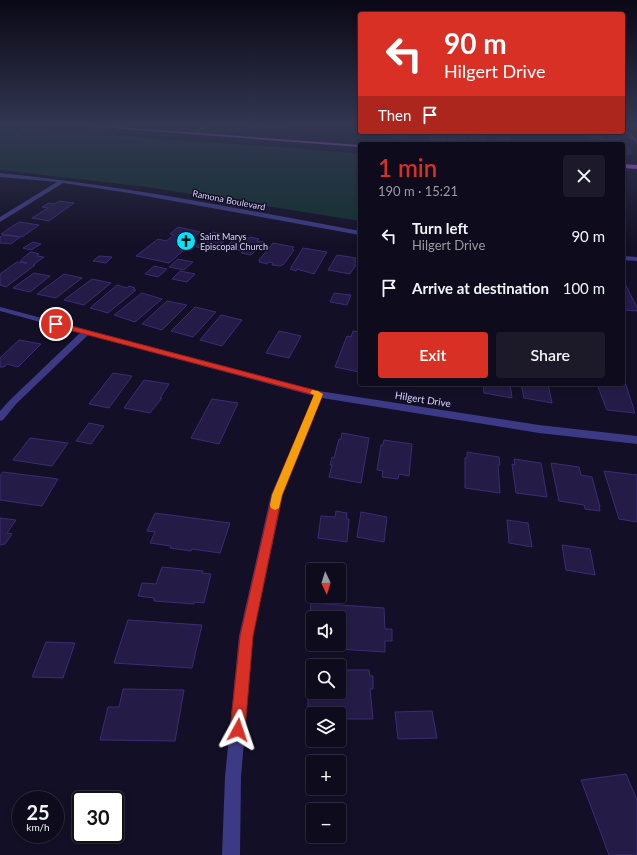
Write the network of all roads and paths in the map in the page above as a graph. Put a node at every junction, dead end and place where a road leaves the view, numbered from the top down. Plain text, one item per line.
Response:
1 (625, 166) edge
2 (637, 167) edge
3 (0, 175) edge
4 (62, 181) junction
5 (0, 220) edge
6 (358, 233) edge
7 (625, 258) edge
8 (637, 259) edge
9 (0, 309) edge
10 (86, 332) junction
11 (318, 394) junction
12 (0, 417) edge
13 (637, 440) edge
14 (231, 855) edge

1 - 2 main road
3 - 4 street, Ramona Boulevard
4 - 5 street
4 - 6 street, Ramona Boulevard
7 - 8 street
9 - 10 street, Hilgert Drive
10 - 11 street, Hilgert Drive
10 - 12 street
11 - 13 street, Hilgert Drive
11 - 14 street

